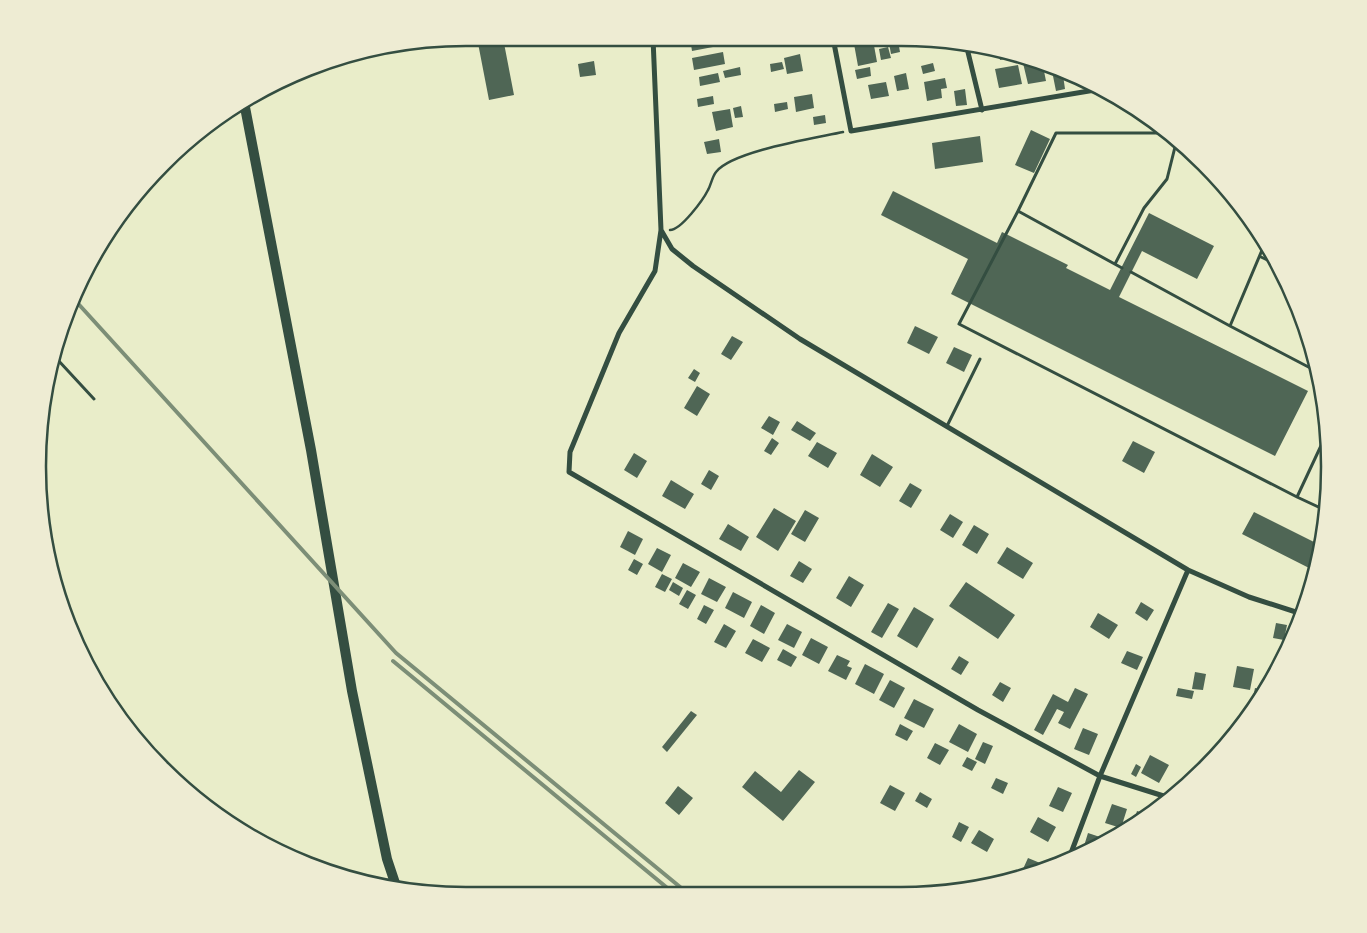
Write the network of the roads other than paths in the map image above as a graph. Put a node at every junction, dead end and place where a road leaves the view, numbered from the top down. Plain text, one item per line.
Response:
1 (653, 46) edge
2 (834, 46) edge
3 (968, 52) edge
4 (1088, 91) edge
5 (245, 109) edge
6 (982, 110) junction
7 (1156, 133) edge
8 (1175, 148) edge
9 (1018, 211) junction
10 (661, 230) junction
11 (1262, 253) edge
12 (1261, 256) junction
13 (1265, 258) edge
14 (1115, 264) junction
15 (1122, 268) dead end
16 (1131, 272) dead end
17 (1230, 326) junction
18 (980, 359) dead end
19 (60, 362) edge
20 (1308, 367) edge
21 (94, 400) dead end
22 (947, 426) junction
23 (1320, 447) edge
24 (1297, 497) junction
25 (1319, 507) edge
26 (1188, 570) junction
27 (1295, 611) edge
28 (1100, 776) junction
29 (1162, 795) edge
30 (1072, 850) edge
31 (394, 880) edge

1 - 10 street
2 - 6 street
3 - 6 street
4 - 6 street
5 - 31 main road
7 - 9 lane
8 - 14 lane
9 - 14 lane
9 - 24 lane
10 - 22 street
10 - 28 street
11 - 12 lane
12 - 13 lane
12 - 17 lane
14 - 15 lane
16 - 17 lane
17 - 20 lane
18 - 22 lane
19 - 21 lane
22 - 26 street
23 - 24 lane
24 - 25 lane
26 - 27 street
26 - 28 street
28 - 29 street
28 - 30 street

